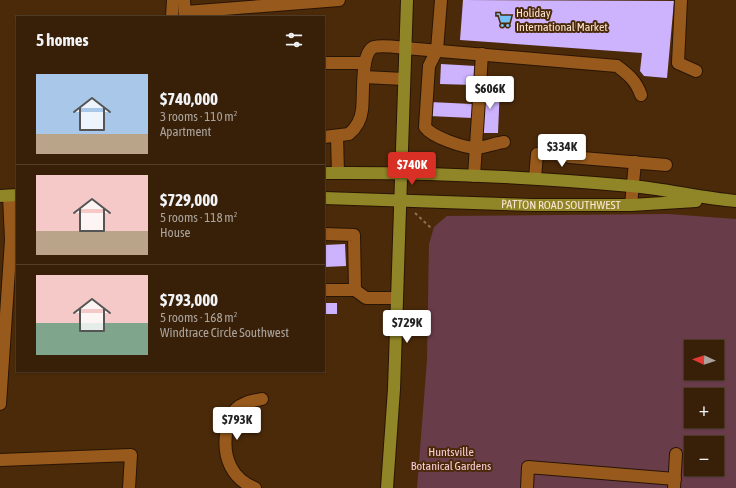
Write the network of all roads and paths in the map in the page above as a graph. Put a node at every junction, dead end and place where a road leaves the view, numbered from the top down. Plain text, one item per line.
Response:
1 (173, 0) edge
2 (339, 0) edge
3 (407, 0) edge
4 (441, 0) edge
5 (681, 0) edge
6 (210, 5) edge
7 (185, 10) edge
8 (172, 16) edge
9 (405, 48) junction
10 (437, 50) junction
11 (482, 54) junction
12 (325, 63) edge
13 (365, 63) junction
14 (696, 70) dead end
15 (364, 77) junction
16 (404, 79) junction
17 (641, 95) dead end
18 (325, 137) edge
19 (337, 137) junction
20 (504, 142) dead end
21 (476, 148) junction
22 (537, 154) dead end
23 (570, 157) dead end
24 (635, 162) junction
25 (666, 165) dead end
26 (325, 173) edge
27 (338, 173) junction
28 (400, 173) junction
29 (474, 176) junction
30 (535, 178) junction
31 (633, 186) junction
32 (9, 196) edge
33 (325, 198) edge
34 (400, 199) junction
35 (721, 200) junction
36 (736, 201) edge
37 (631, 205) junction
38 (325, 234) edge
39 (325, 290) edge
40 (355, 290) junction
41 (397, 298) junction
42 (262, 399) dead end
43 (0, 404) edge
44 (676, 454) dead end
45 (0, 460) edge
46 (674, 483) edge
47 (129, 488) edge
48 (255, 488) edge
49 (387, 488) edge
50 (526, 488) edge

1 - 8 street
2 - 6 street
3 - 9 main road
4 - 10 street
5 - 14 street
6 - 7 street
9 - 10 street
9 - 13 street
9 - 16 main road
10 - 11 street
10 - 21 street
11 - 17 street
11 - 21 street
12 - 13 street
13 - 15 street
15 - 16 street
15 - 19 street
16 - 28 main road
18 - 19 street
19 - 27 street
20 - 21 street
21 - 29 street
22 - 30 street
23 - 24 street
24 - 25 street
24 - 31 street
26 - 27 main road, PATTON ROAD SOUTHWEST
27 - 28 main road, PATTON ROAD SOUTHWEST
28 - 29 main road, PATTON ROAD SOUTHWEST
28 - 34 main road
29 - 30 main road, PATTON ROAD SOUTHWEST
30 - 31 main road, PATTON ROAD SOUTHWEST
31 - 35 main road, PATTON ROAD SOUTHWEST
31 - 37 street
32 - 43 street
33 - 34 main road, PATTON ROAD SOUTHWEST
34 - 37 main road, PATTON ROAD SOUTHWEST
34 - 41 main road
35 - 36 main road, PATTON ROAD SOUTHWEST
35 - 37 main road, PATTON ROAD SOUTHWEST
38 - 40 street
39 - 40 street
40 - 41 street
41 - 49 main road
42 - 48 street
44 - 46 street
45 - 47 street
46 - 50 street

